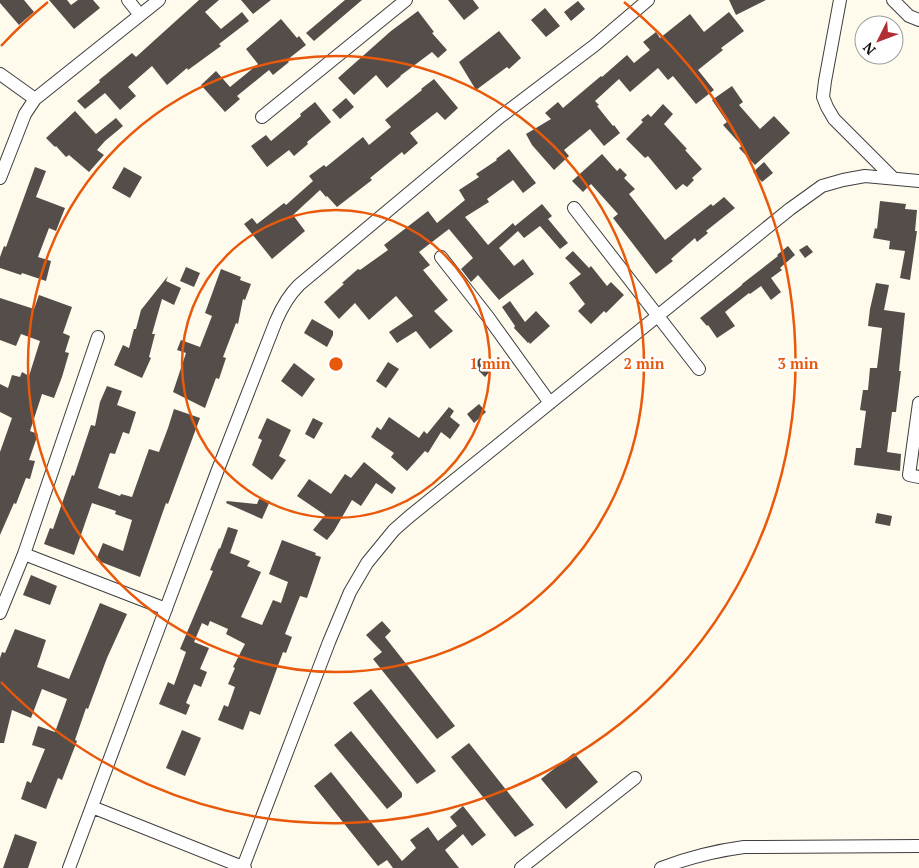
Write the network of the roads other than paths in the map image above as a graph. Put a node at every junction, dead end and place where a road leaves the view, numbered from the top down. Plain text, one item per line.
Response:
1 (128, 0) edge
2 (159, 0) edge
3 (406, 0) edge
4 (648, 0) edge
5 (840, 0) edge
6 (893, 0) edge
7 (140, 15) junction
8 (919, 20) edge
9 (0, 74) edge
10 (36, 99) junction
11 (262, 117) dead end
12 (0, 178) edge
13 (893, 178) junction
14 (919, 181) edge
15 (574, 208) dead end
16 (442, 257) dead end
17 (657, 316) junction
18 (98, 337) dead end
19 (699, 369) dead end
20 (550, 403) junction
21 (919, 403) edge
22 (919, 477) edge
23 (24, 554) junction
24 (166, 609) junction
25 (0, 613) edge
26 (635, 778) dead end
27 (92, 807) junction
28 (919, 846) edge
29 (69, 868) edge
30 (244, 868) edge
31 (521, 868) edge
32 (661, 868) edge

1 - 7 street
2 - 7 street
3 - 11 street
4 - 24 street
5 - 13 street
6 - 8 street
7 - 10 street
9 - 10 street
10 - 12 street
13 - 14 street
13 - 17 street
15 - 17 street
16 - 20 street
17 - 19 street
17 - 20 street
18 - 23 street
20 - 30 street
21 - 22 street
23 - 24 street
23 - 25 street
24 - 27 street
26 - 31 street
27 - 29 street
27 - 30 street
28 - 32 street

